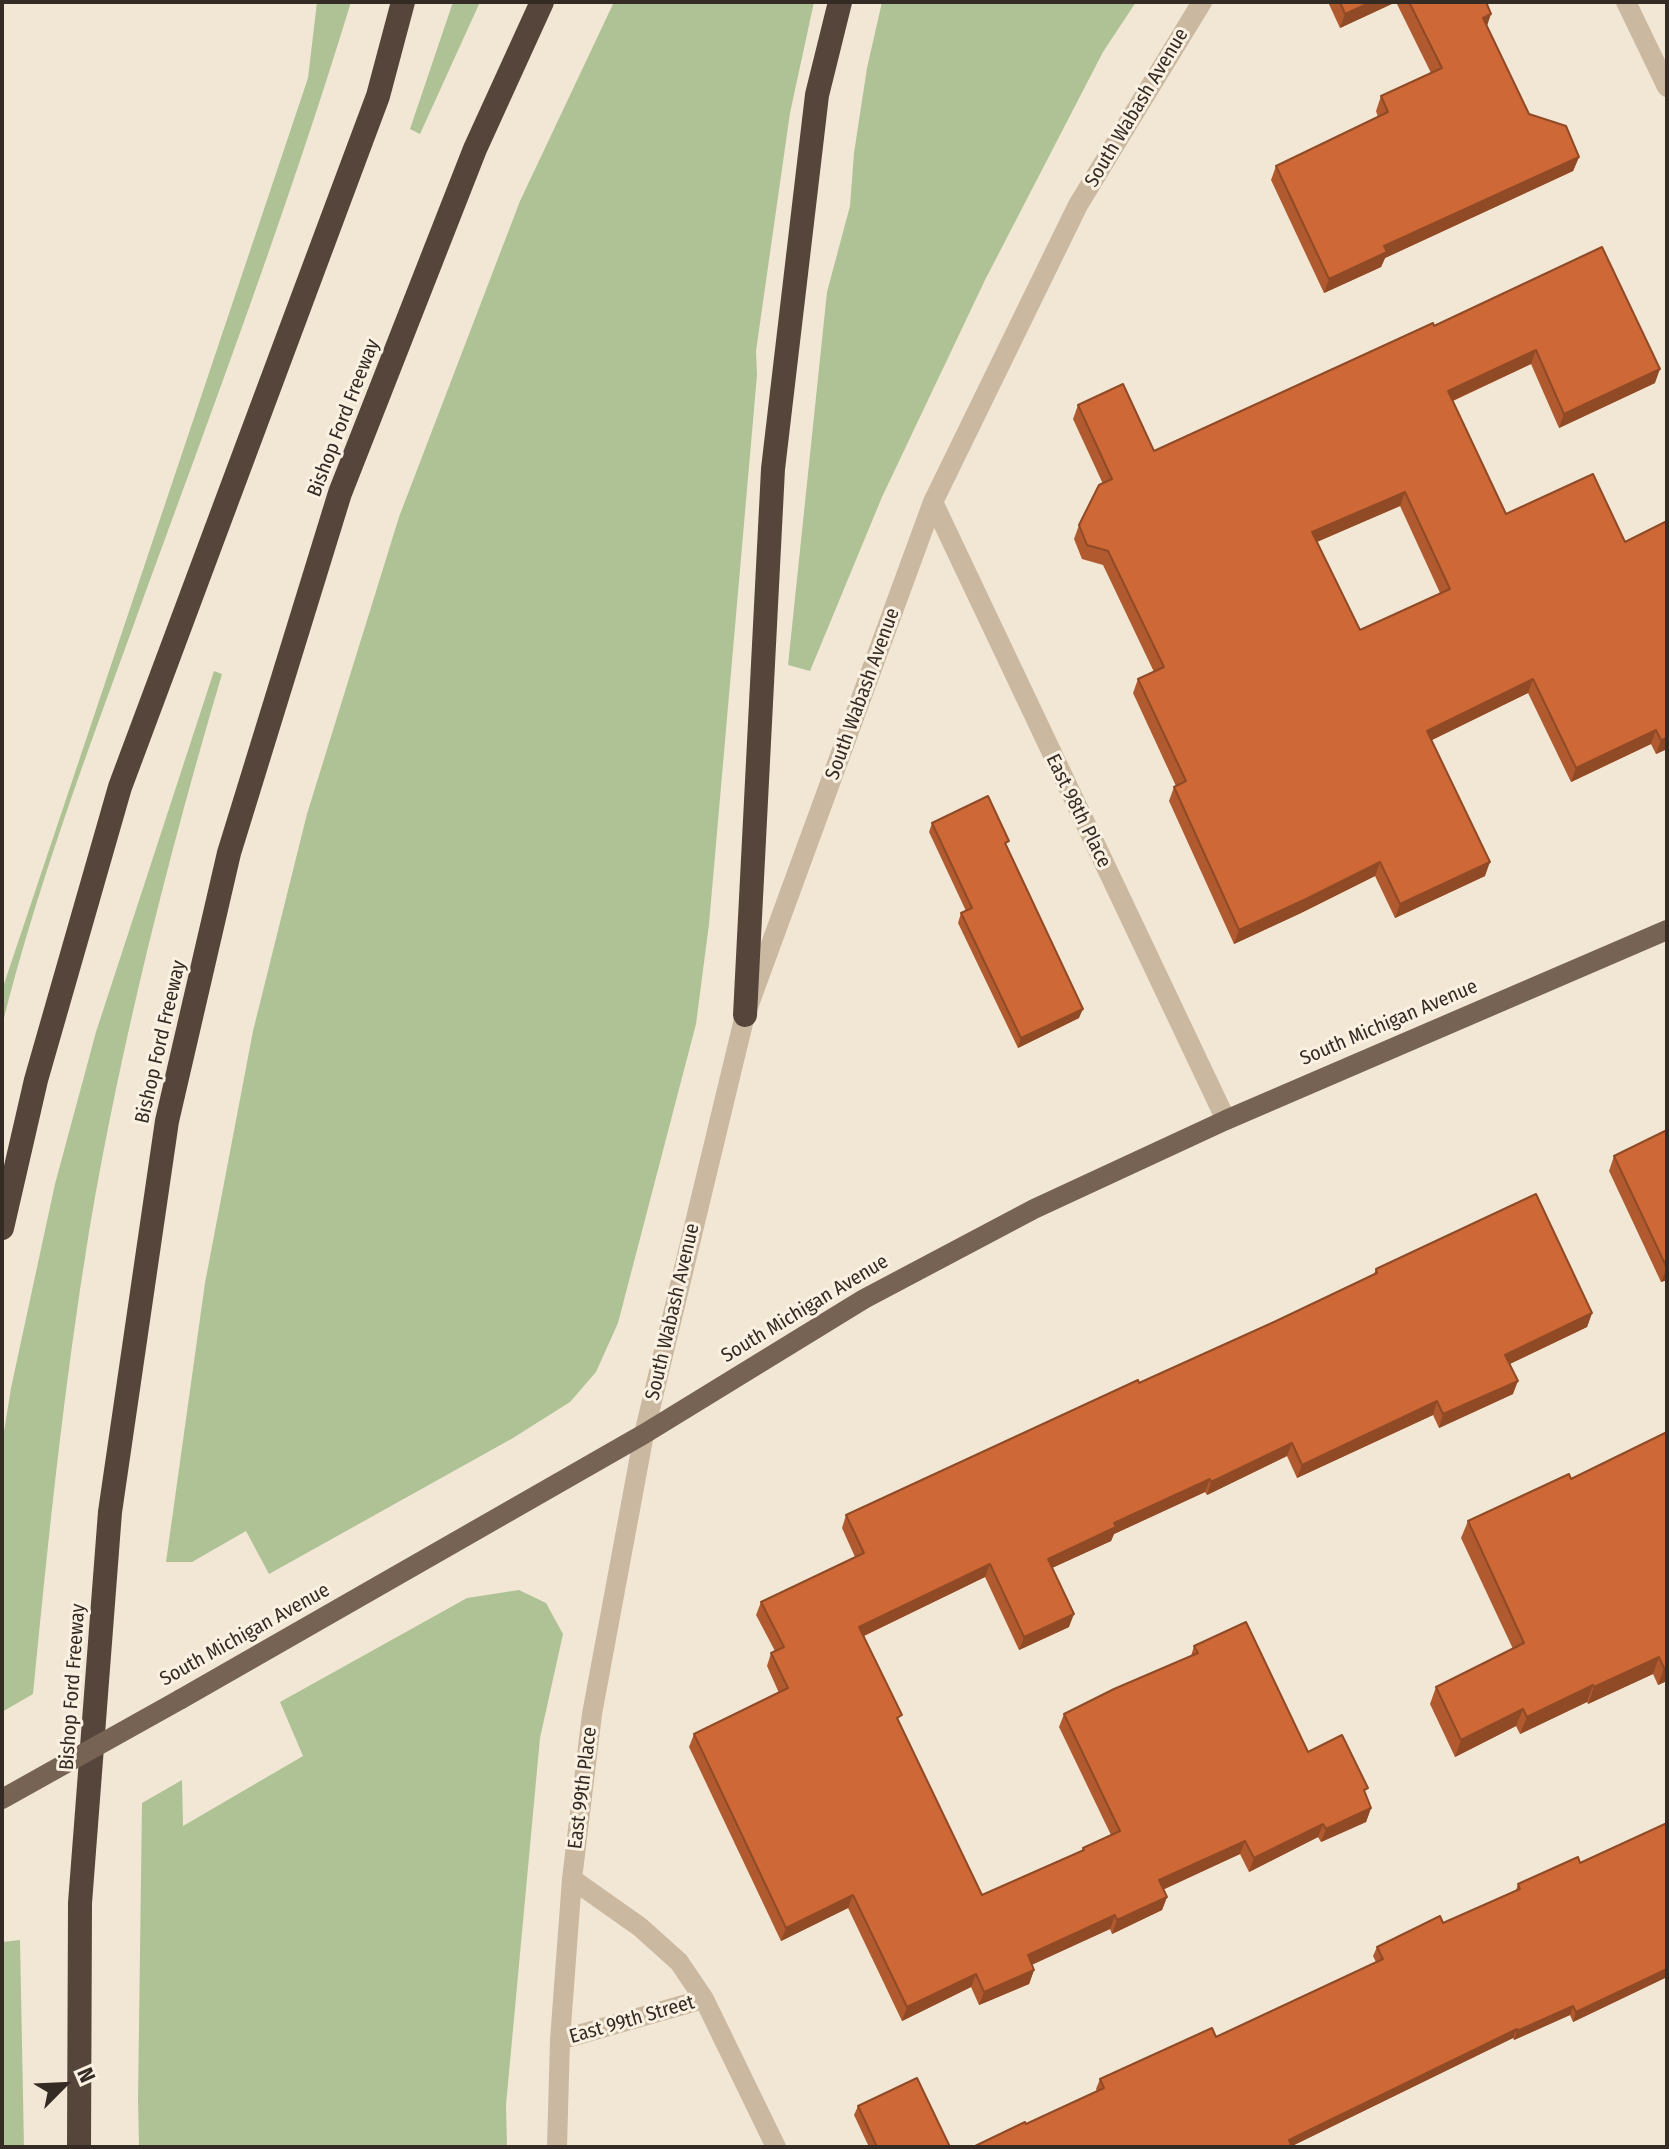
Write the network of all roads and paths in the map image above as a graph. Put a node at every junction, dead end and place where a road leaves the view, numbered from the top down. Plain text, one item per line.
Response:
1 (403, 2) edge
2 (542, 2) edge
3 (840, 2) edge
4 (1202, 2) edge
5 (1626, 2) edge
6 (1667, 87) edge
7 (933, 502) junction
8 (1667, 930) edge
9 (745, 1015) junction
10 (1226, 1120) junction
11 (2, 1228) edge
12 (644, 1434) junction
13 (2, 1799) edge
14 (572, 1879) junction
15 (704, 1999) junction
16 (560, 2040) junction
17 (79, 2147) edge
18 (557, 2147) edge
19 (776, 2147) edge

1 - 11 highway
2 - 17 highway, Bishop Ford Freeway
3 - 9 highway
4 - 7 street, South Wabash Avenue
5 - 6 street
7 - 9 street, South Wabash Avenue
7 - 10 street, East 98th Place
8 - 10 main road, South Michigan Avenue
9 - 12 street, South Wabash Avenue
10 - 12 main road, South Michigan Avenue
12 - 13 main road, South Michigan Avenue, bridge
12 - 14 street, East 99th Place
14 - 15 street, East 99th Street
14 - 16 street, East 99th Place
15 - 16 street, East 99th Street
15 - 19 street, East 99th Street
16 - 18 street, East 99th Place

